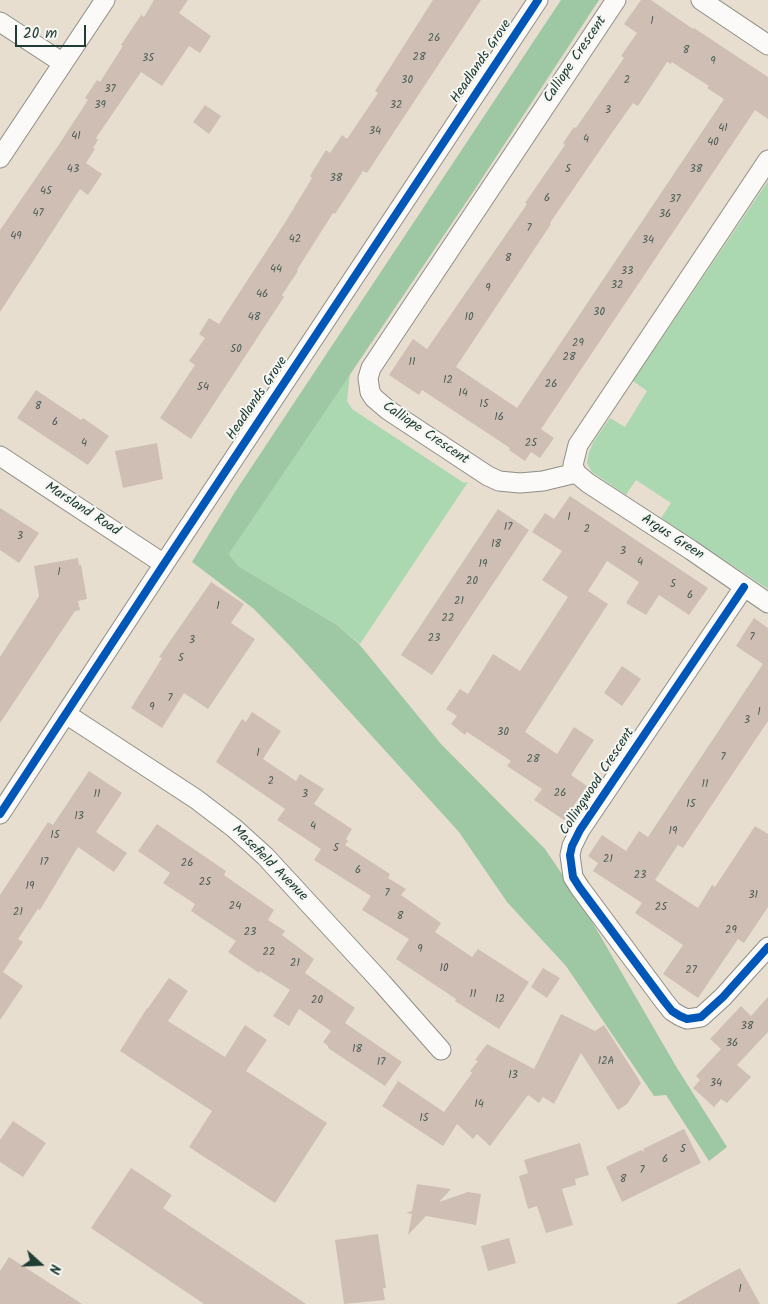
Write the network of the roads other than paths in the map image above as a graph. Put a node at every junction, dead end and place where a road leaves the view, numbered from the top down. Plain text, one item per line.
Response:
1 (105, 0) edge
2 (538, 0) edge
3 (616, 0) edge
4 (701, 0) edge
5 (0, 22) edge
6 (768, 45) edge
7 (63, 63) junction
8 (0, 158) edge
9 (768, 160) edge
10 (0, 456) edge
11 (576, 473) junction
12 (164, 564) junction
13 (744, 587) junction
14 (768, 603) edge
15 (66, 714) junction
16 (0, 814) edge
17 (768, 947) edge
18 (441, 1050) dead end

1 - 7 street
2 - 12 street, Headlands Grove
3 - 11 street, Calliope Crescent
4 - 6 street
5 - 7 street
7 - 8 street
9 - 11 street
10 - 12 street, Marsland Road
11 - 13 street, Argus Green
12 - 15 street, Headlands Grove
13 - 14 street, Argus Green
13 - 17 street, Collingwood Crescent
15 - 16 street, Headlands Grove
15 - 18 street, Masefield Avenue

